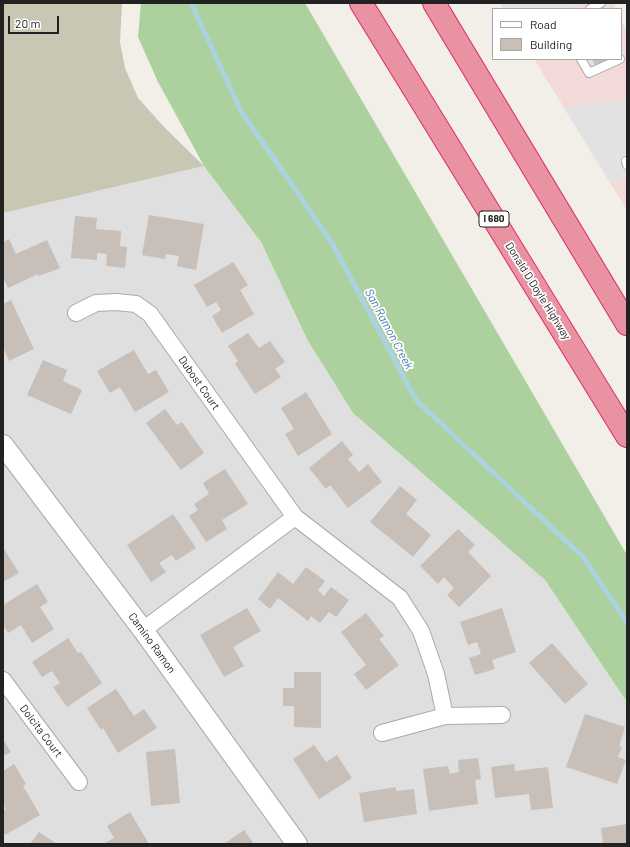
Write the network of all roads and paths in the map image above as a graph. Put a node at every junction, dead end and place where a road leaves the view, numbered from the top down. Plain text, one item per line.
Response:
1 (362, 3) edge
2 (434, 3) edge
3 (601, 3) edge
4 (592, 8) edge
5 (582, 60) edge
6 (619, 60) edge
7 (76, 313) dead end
8 (627, 324) edge
9 (627, 436) edge
10 (6, 456) edge
11 (295, 517) junction
12 (143, 630) junction
13 (3, 680) edge
14 (502, 715) dead end
15 (445, 716) junction
16 (382, 734) dead end
17 (79, 782) dead end
18 (297, 844) edge

1 - 9 highway, Donald D Doyle Highway / I 680
2 - 8 highway
3 - 4 lane
5 - 6 lane
7 - 11 street, Dubost Court
10 - 12 street, Camino Ramon
11 - 12 street
11 - 15 street, Dubost Court
12 - 18 street, Camino Ramon
13 - 17 street, Dolcita Court
14 - 15 street
15 - 16 street

